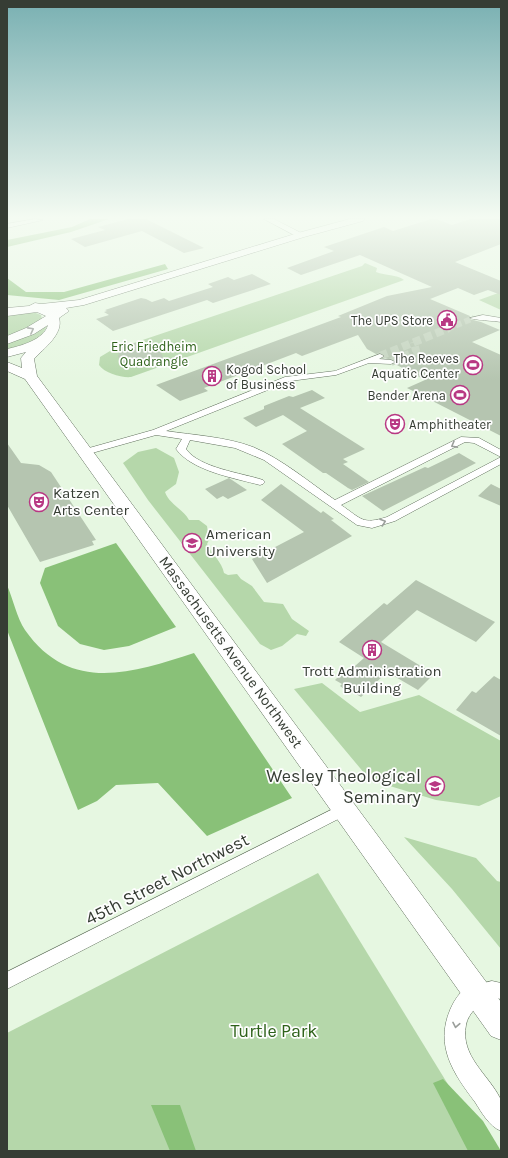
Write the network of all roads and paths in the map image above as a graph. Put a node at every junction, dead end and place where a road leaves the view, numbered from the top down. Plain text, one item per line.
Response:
1 (177, 273) edge
2 (7, 303) edge
3 (80, 303) junction
4 (40, 308) junction
5 (7, 312) edge
6 (53, 317) junction
7 (474, 318) tunnel mouth
8 (501, 320) edge
9 (47, 337) junction
10 (7, 340) edge
11 (7, 353) edge
12 (380, 356) tunnel mouth
13 (370, 361) junction
14 (391, 362) tunnel mouth
15 (7, 366) edge
16 (30, 376) junction
17 (156, 432) junction
18 (188, 436) junction
19 (86, 452) junction
20 (501, 454) edge
21 (501, 460) edge
22 (260, 482) dead end
23 (335, 504) junction
24 (345, 809) junction
25 (7, 981) edge
26 (501, 990) edge
27 (476, 992) junction
28 (501, 1026) edge
29 (501, 1119) edge

1 - 3 main road
2 - 4 main road
3 - 4 main road
3 - 6 main road
4 - 5 main road
4 - 6 main road
6 - 9 main road
10 -> 6 main road
7 - 8 street
9 - 11 main road
9 - 16 main road
12 - 13 street
13 - 14 street
13 - 17 street
15 - 16 main road
16 - 19 main road, Massachusetts Avenue Northwest
17 - 18 street
17 - 19 street
18 - 22 street
18 - 23 street
19 - 24 main road, Massachusetts Avenue Northwest
20 -> 23 street
23 -> 21 street
24 - 25 street, 45th Street Northwest
24 - 27 main road, Massachusetts Avenue Northwest
26 - 27 street
27 - 28 main road, Massachusetts Avenue Northwest
27 -> 29 street

